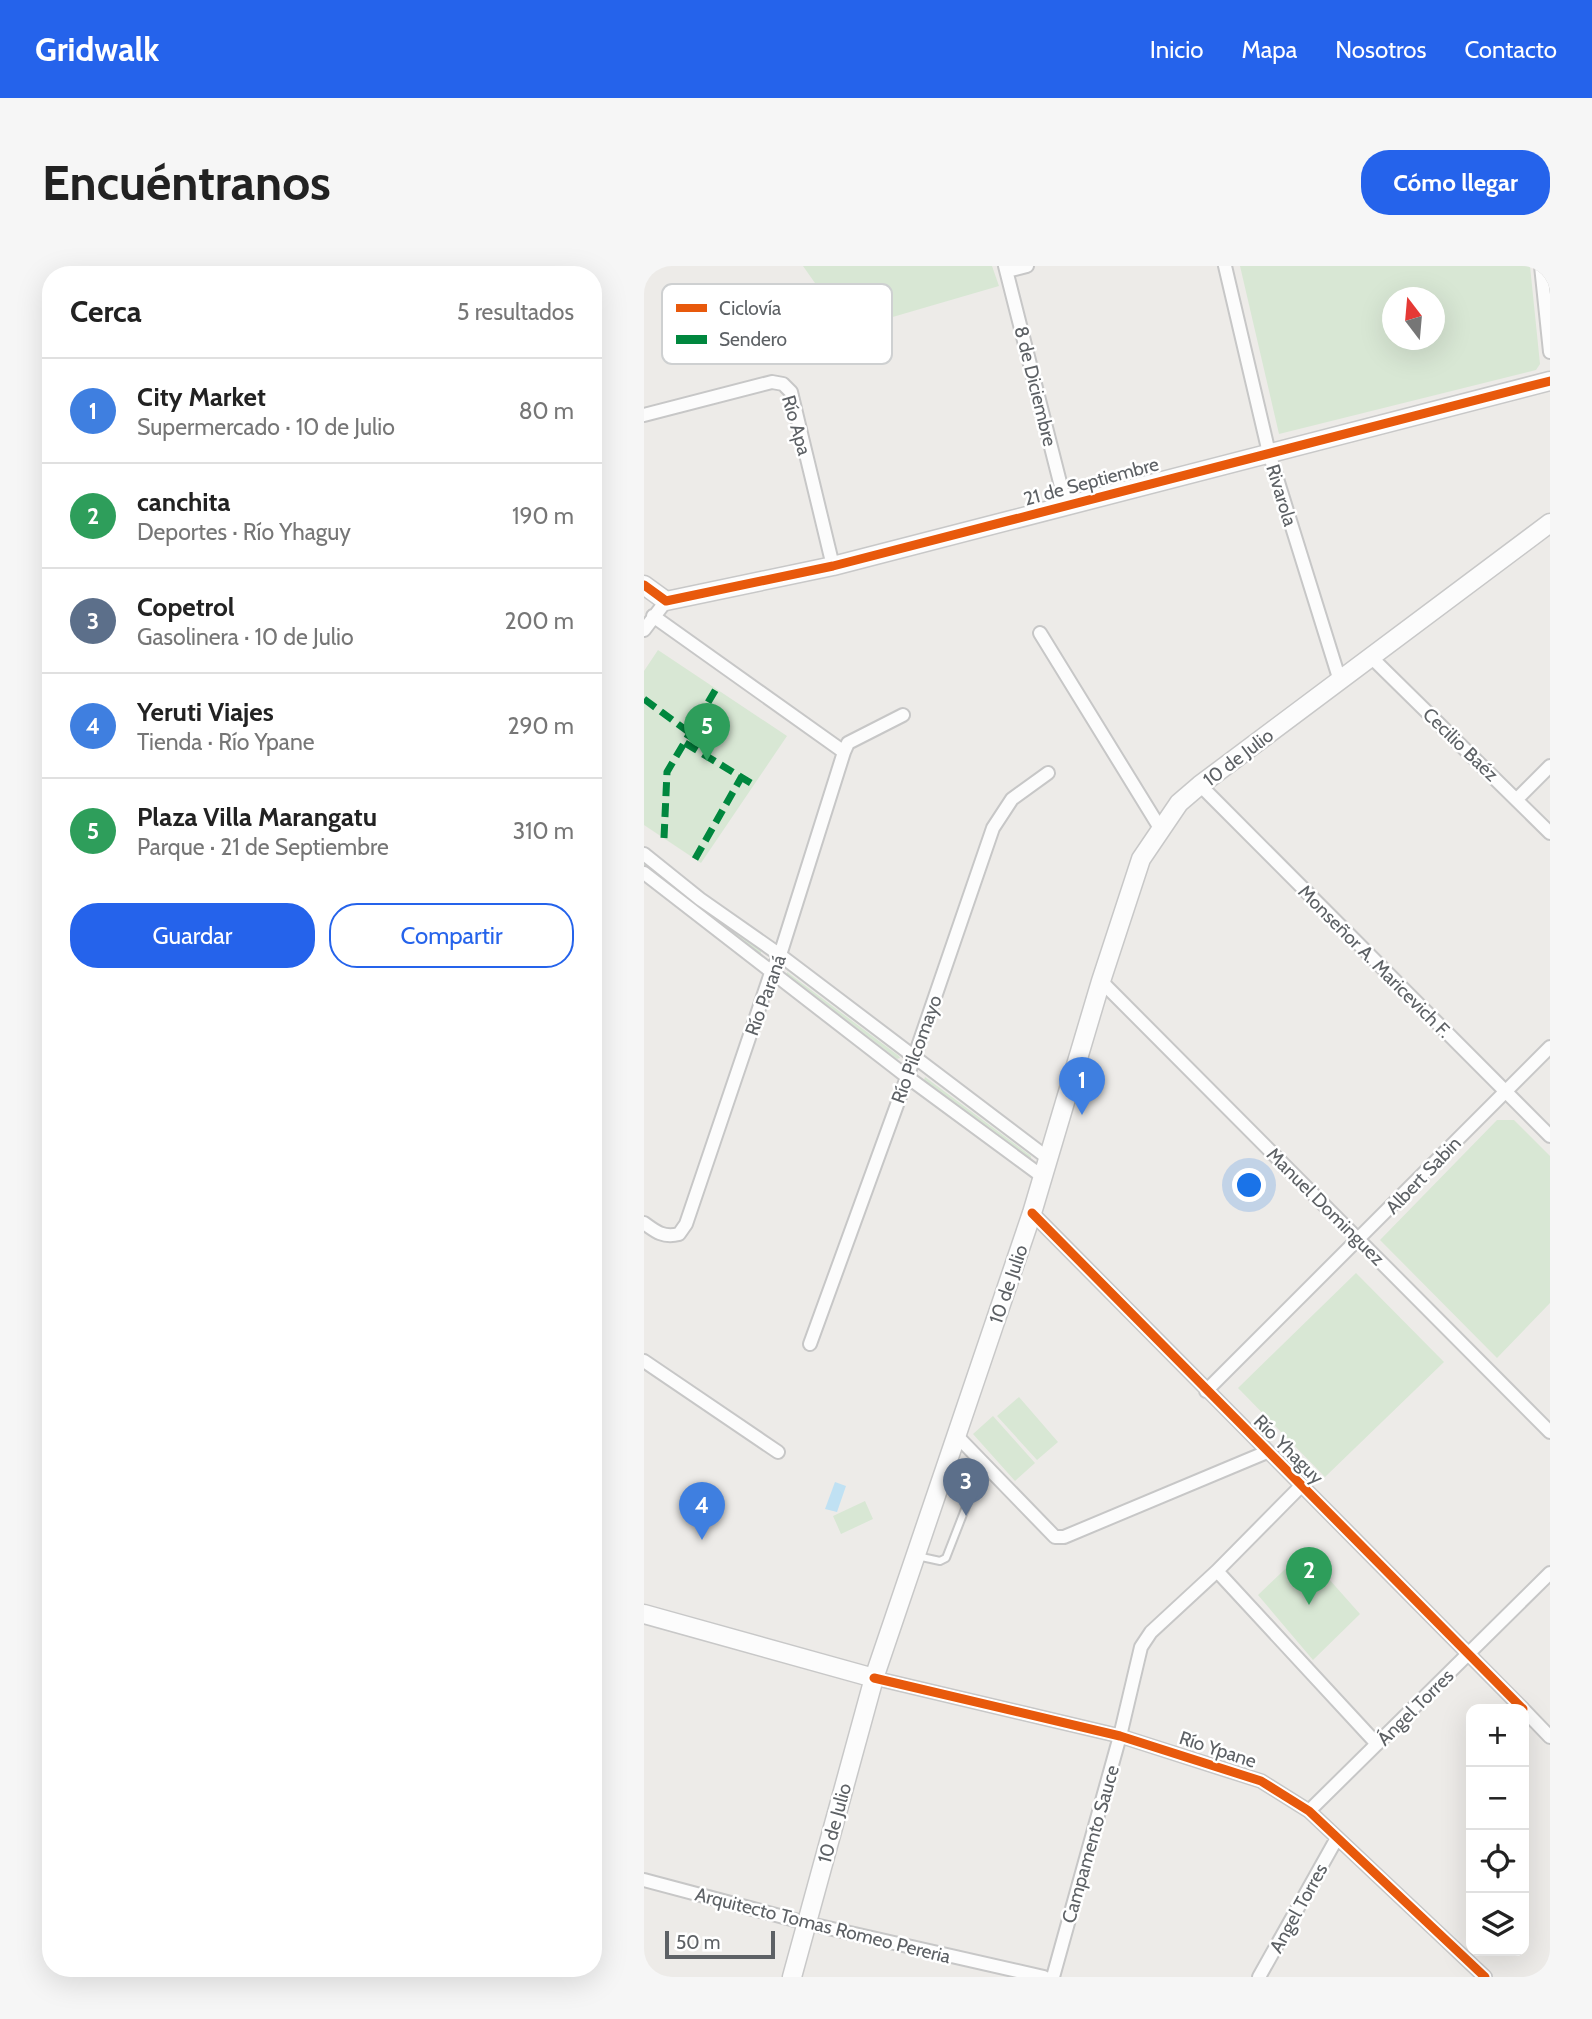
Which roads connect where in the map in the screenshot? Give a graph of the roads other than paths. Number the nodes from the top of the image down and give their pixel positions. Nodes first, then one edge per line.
1 (1027, 266) edge
2 (1225, 266) edge
3 (1541, 266) edge
4 (1006, 269) edge
5 (1550, 352) edge
6 (1550, 382) edge
7 (644, 415) edge
8 (1269, 453) junction
9 (1066, 506) junction
10 (1550, 523) edge
11 (833, 566) junction
12 (644, 585) edge
13 (666, 601) junction
14 (653, 616) junction
15 (644, 629) edge
16 (1040, 633) dead end
17 (1371, 657) junction
18 (1340, 681) junction
19 (903, 715) dead end
20 (844, 752) junction
21 (1550, 765) edge
22 (1048, 773) dead end
23 (1200, 785) junction
24 (1517, 799) junction
25 (1160, 828) junction
26 (1550, 833) edge
27 (644, 854) edge
28 (644, 873) edge
29 (780, 955) junction
30 (772, 970) junction
31 (1101, 981) junction
32 (1550, 1047) edge
33 (914, 1058) junction
34 (906, 1076) junction
35 (1505, 1091) junction
36 (1550, 1136) edge
37 (1049, 1159) junction
38 (1043, 1177) junction
39 (1032, 1213) junction
40 (644, 1223) edge
41 (1359, 1240) junction
42 (810, 1344) dead end
43 (644, 1361) edge
44 (1206, 1391) junction
45 (1550, 1432) edge
46 (956, 1436) junction
47 (778, 1452) dead end
48 (1267, 1452) junction
49 (983, 1463) junction
50 (946, 1469) junction
51 (976, 1482) junction
52 (1302, 1485) junction
53 (915, 1556) junction
54 (1217, 1571) junction
55 (1550, 1573) edge
56 (644, 1614) edge
57 (1468, 1654) junction
58 (874, 1678) junction
59 (1517, 1704) edge
60 (1529, 1716) edge
61 (1120, 1736) junction
62 (1550, 1737) edge
63 (1377, 1744) junction
64 (1309, 1811) junction
65 (1337, 1838) junction
66 (644, 1880) edge
67 (806, 1923) junction
68 (792, 1977) edge
69 (1044, 1977) edge
70 (1053, 1977) edge
71 (1259, 1977) edge
72 (1485, 1977) edge

1 - 4 street
2 - 8 street, Rivarola
3 - 5 street
4 - 9 street, 8 de Diciembre
6 - 8 main road, 21 de Septiembre
7 - 11 street, Río Apa
8 - 9 main road, 21 de Septiembre
8 - 18 street, Rivarola
9 - 11 main road, 21 de Septiembre
10 - 17 main road, 10 de Julio
11 - 13 main road, 21 de Septiembre
12 - 13 main road
13 - 14 street
14 - 15 street
14 - 20 street
16 - 25 street
17 - 18 main road, 10 de Julio
17 - 24 street, Cecilio Baéz
18 - 23 main road, 10 de Julio
19 - 20 street
20 - 29 street, Río Paraná
21 - 24 street
22 - 33 street, Río Pilcomayo
23 - 25 main road, 10 de Julio
23 - 35 street, Monseñor A. Maricevich F.
24 - 26 street, Cecilio Baéz
25 - 31 main road, 10 de Julio
27 - 29 street
28 - 30 street
29 - 30 street, Río Paraná
29 - 33 street
30 - 34 street
30 - 40 street, Río Paraná
31 - 37 main road, 10 de Julio
31 - 41 street, Manuel Dominguez
32 - 35 street, Albert Sabin
33 - 34 street, Río Pilcomayo
33 - 37 street
34 - 38 street
34 - 42 street, Río Pilcomayo
35 - 36 street, Monseñor A. Maricevich F.
35 - 41 street, Albert Sabin
37 - 38 main road, 10 de Julio
38 - 39 main road, 10 de Julio
39 - 44 street, Río Yhaguy
39 - 46 main road, 10 de Julio
41 - 44 street, Albert Sabin
41 - 45 street, Manuel Dominguez
43 - 47 street
44 - 48 street, Río Yhaguy
46 - 49 street
46 - 50 main road, 10 de Julio
48 - 49 street
48 - 52 street, Río Yhaguy
49 - 51 lane
50 - 51 lane
50 - 53 main road, 10 de Julio
51 - 53 lane
52 - 54 street, Campamento Sauce
52 - 57 street, Río Yhaguy
53 - 58 main road, 10 de Julio
54 - 61 street, Campamento Sauce
54 - 63 street
55 - 57 street, Ángel Torres
56 - 58 main road, Río Ypane
57 - 59 street, Río Yhaguy
57 - 63 street, Ángel Torres
58 - 61 street, Río Ypane
58 - 67 main road, 10 de Julio
60 - 62 street, Río Yhaguy
61 - 64 street, Río Ypane
61 - 70 street, Campamento Sauce
63 - 64 street, Ángel Torres
64 - 65 street, Río Ypane
65 - 71 street, Angel Torres
65 - 72 street, Río Ypane
66 - 67 street, Arquitecto Tomas Romeo Pereria
67 - 68 main road, 10 de Julio
67 - 69 street, Arquitecto Tomas Romeo Pereria

